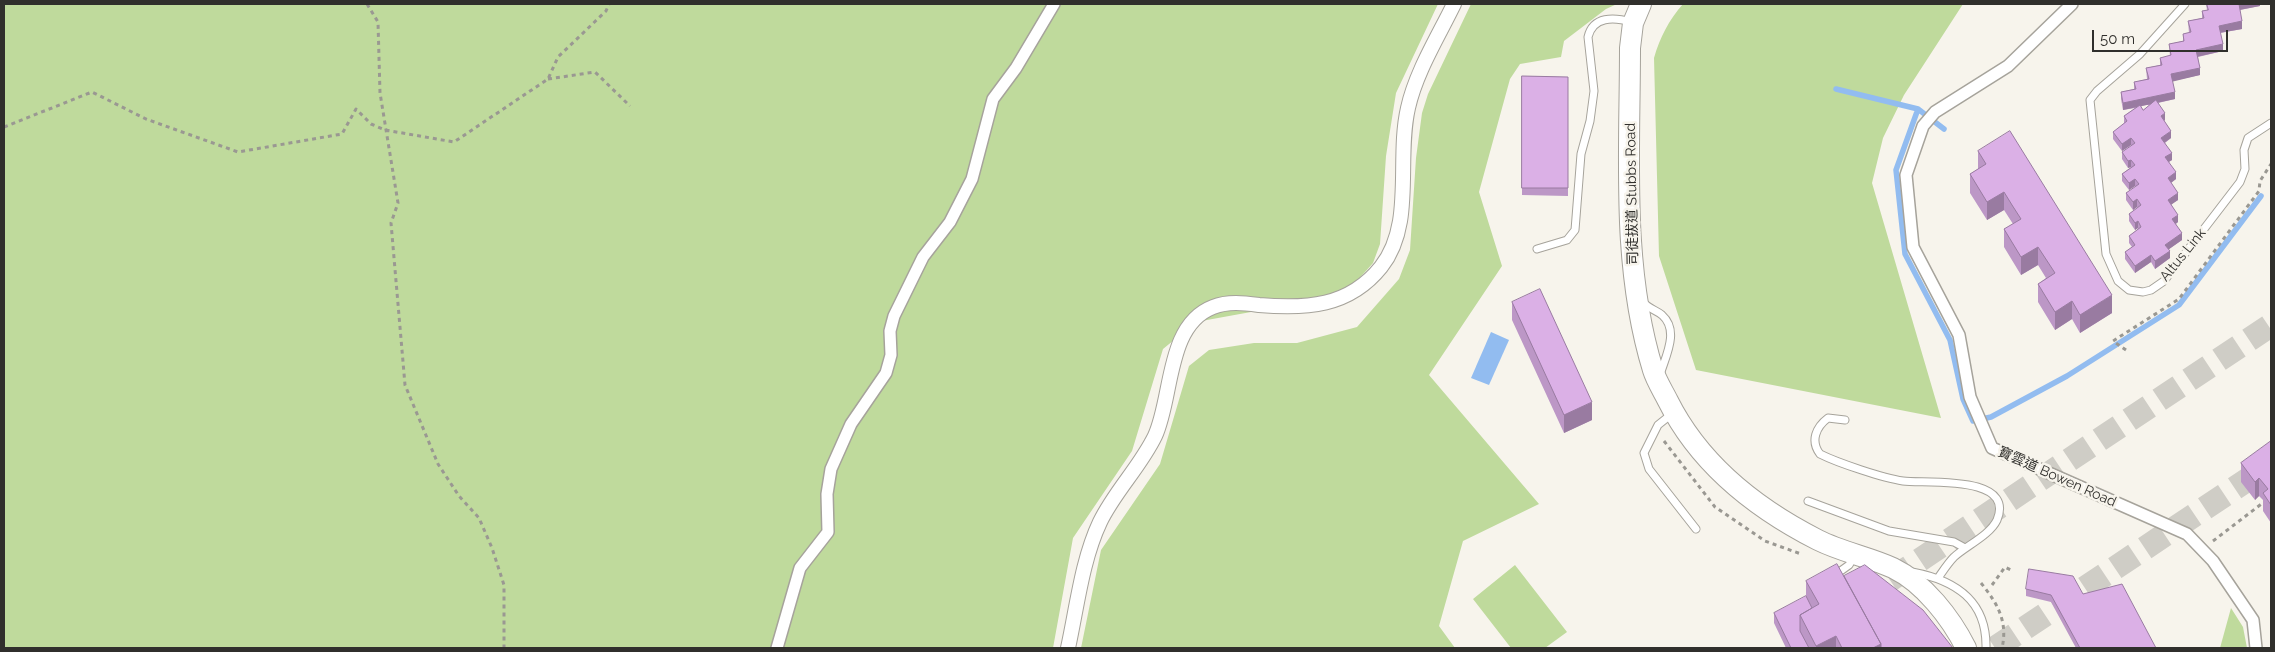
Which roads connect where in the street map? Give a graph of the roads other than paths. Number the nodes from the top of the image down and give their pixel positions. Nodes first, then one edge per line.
1 (1054, 4) edge
2 (1454, 4) edge
3 (1641, 4) edge
4 (2072, 4) edge
5 (2185, 4) edge
6 (1633, 23) junction
7 (2271, 123) edge
8 (1537, 248) dead end
9 (1674, 413) junction
10 (1846, 420) dead end
11 (1808, 501) dead end
12 (1696, 529) dead end
13 (1965, 548) junction
14 (1855, 555) junction
15 (1894, 568) junction
16 (1938, 578) junction
17 (1828, 579) edge
18 (777, 648) edge
19 (1068, 648) edge
20 (1966, 648) edge
21 (1986, 648) edge
22 (2256, 648) edge

1 - 18 street
2 - 19 street
3 - 6 main road, 司徒拔道 Stubbs Road
4 - 22 street, 寶雲道 Bowen Road
5 - 7 lane, Altus Link
6 - 8 lane
6 - 9 main road, 司徒拔道 Stubbs Road
9 - 12 lane
9 - 14 main road, 司徒拔道 Stubbs Road
10 - 13 lane
11 - 13 lane
13 - 16 lane
14 - 15 main road, 司徒拔道 Stubbs Road
14 - 17 lane
15 - 16 lane
15 - 20 main road, 司徒拔道 Stubbs Road
16 - 21 lane

